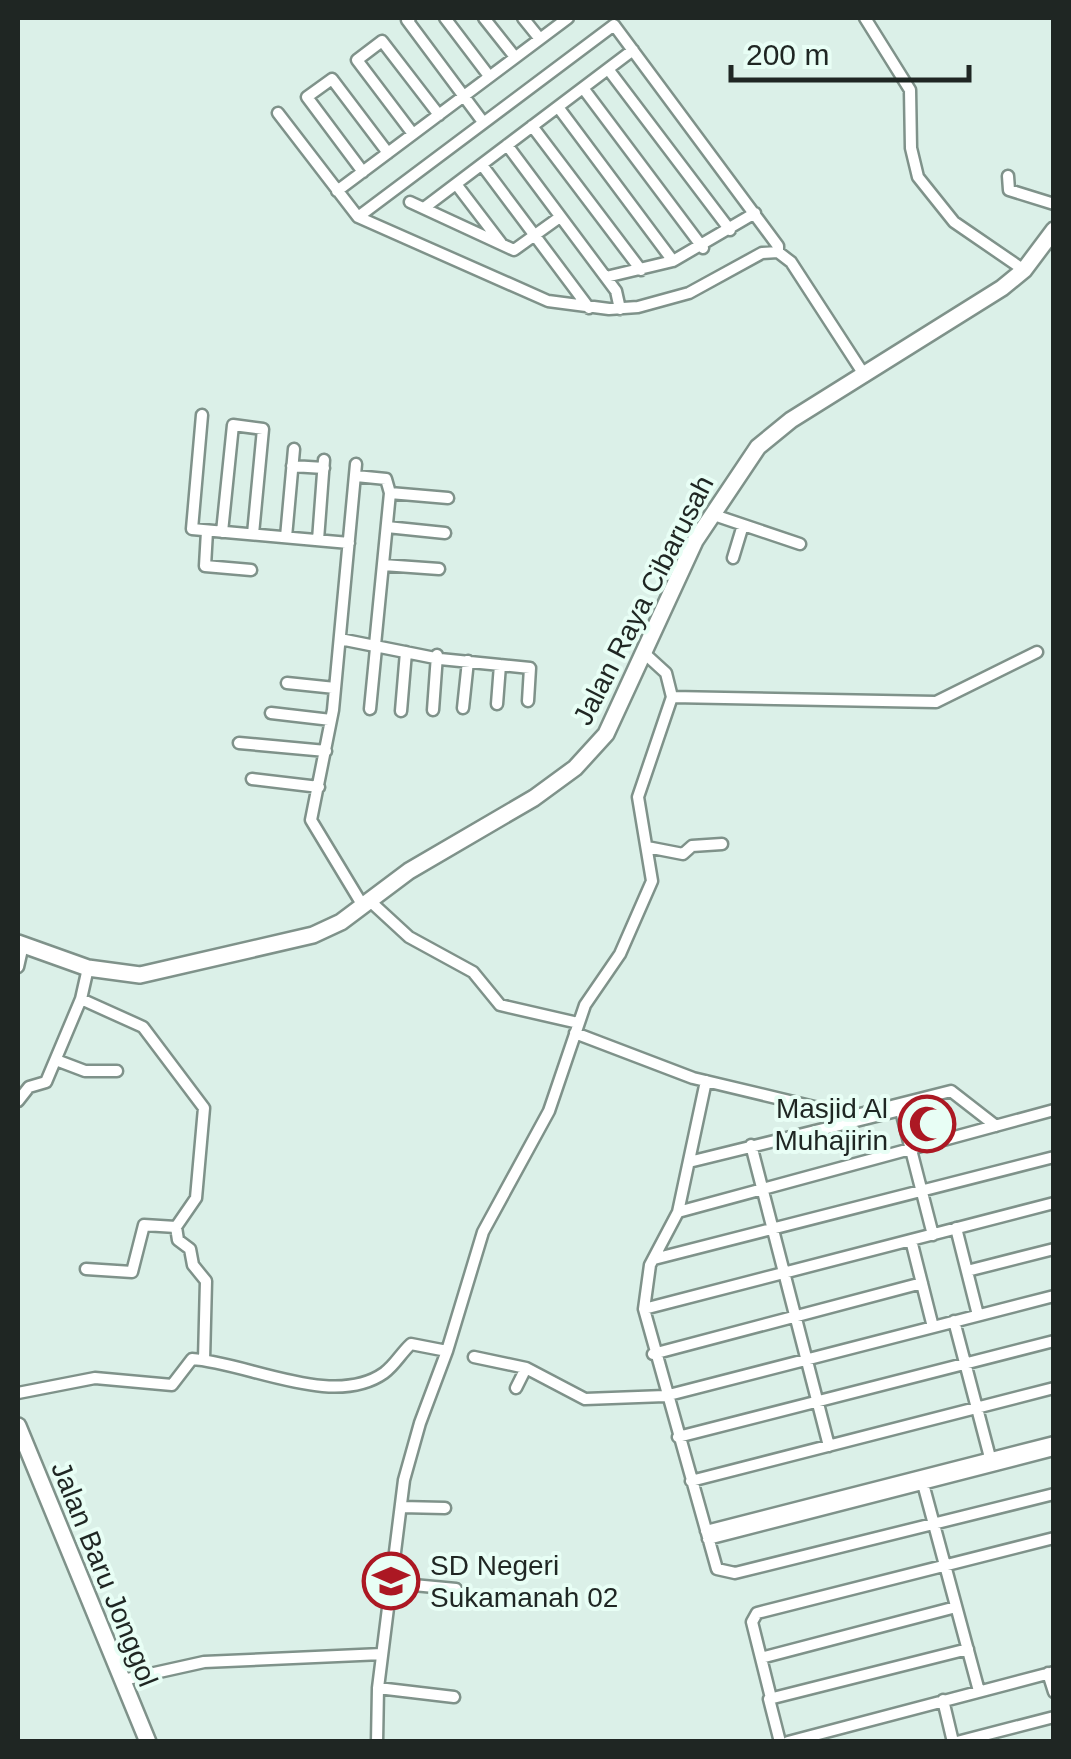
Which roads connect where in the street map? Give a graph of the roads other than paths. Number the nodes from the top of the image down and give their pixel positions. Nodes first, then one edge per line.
1 (410, 18) edge
2 (445, 18) edge
3 (484, 18) edge
4 (524, 18) edge
5 (566, 18) edge
6 (865, 18) edge
7 (540, 39) junction
8 (633, 50) junction
9 (515, 57) junction
10 (608, 69) junction
11 (489, 76) junction
12 (582, 88) junction
13 (464, 96) junction
14 (558, 107) junction
15 (278, 113) dead end
16 (438, 114) junction
17 (483, 122) junction
18 (532, 126) junction
19 (413, 134) junction
20 (508, 145) junction
21 (388, 152) junction
22 (482, 164) junction
23 (363, 172) junction
24 (1008, 176) dead end
25 (456, 184) junction
26 (338, 190) junction
27 (410, 202) dead end
28 (1054, 204) edge
29 (424, 208) junction
30 (755, 214) junction
31 (358, 217) junction
32 (560, 217) junction
33 (730, 230) junction
34 (1054, 230) edge
35 (535, 235) junction
36 (502, 245) junction
37 (702, 248) junction
38 (778, 252) junction
39 (1046, 255) edge
40 (673, 261) junction
41 (640, 270) junction
42 (1024, 270) junction
43 (606, 277) junction
44 (589, 308) junction
45 (620, 309) junction
46 (865, 376) junction
47 (202, 415) dead end
48 (294, 449) dead end
49 (292, 466) junction
50 (390, 493) junction
51 (448, 498) dead end
52 (711, 514) junction
53 (743, 525) junction
54 (387, 527) junction
55 (207, 531) junction
56 (222, 532) junction
57 (444, 533) dead end
58 (253, 534) junction
59 (286, 537) junction
60 (318, 540) junction
61 (348, 543) junction
62 (800, 544) dead end
63 (733, 558) dead end
64 (383, 564) junction
65 (438, 569) dead end
66 (251, 570) dead end
67 (340, 639) junction
68 (375, 646) junction
69 (406, 652) junction
70 (644, 652) junction
71 (1036, 652) dead end
72 (437, 655) junction
73 (468, 662) junction
74 (500, 665) junction
75 (287, 683) dead end
76 (335, 688) junction
77 (672, 697) junction
78 (528, 701) dead end
79 (497, 704) dead end
80 (464, 708) dead end
81 (370, 709) dead end
82 (433, 710) dead end
83 (401, 711) dead end
84 (271, 713) dead end
85 (331, 720) junction
86 (239, 743) dead end
87 (326, 751) junction
88 (252, 779) dead end
89 (319, 787) junction
90 (722, 844) dead end
91 (647, 847) junction
92 (367, 904) junction
93 (20, 944) edge
94 (18, 966) edge
95 (88, 968) junction
96 (81, 999) junction
97 (577, 1028) junction
98 (56, 1060) junction
99 (117, 1071) dead end
100 (706, 1082) junction
101 (18, 1102) edge
102 (900, 1110) junction
103 (1054, 1110) edge
104 (838, 1126) junction
105 (991, 1127) junction
106 (752, 1145) junction
107 (910, 1148) junction
108 (1054, 1157) edge
109 (689, 1162) junction
110 (762, 1187) junction
111 (921, 1191) junction
112 (1054, 1203) edge
113 (678, 1212) junction
114 (176, 1227) junction
115 (956, 1228) junction
116 (773, 1229) junction
117 (933, 1234) junction
118 (911, 1240) junction
119 (1054, 1249) edge
120 (653, 1260) junction
121 (86, 1269) dead end
122 (966, 1272) junction
123 (784, 1273) junction
124 (922, 1283) junction
125 (1054, 1296) edge
126 (644, 1309) junction
127 (978, 1315) junction
128 (795, 1316) junction
129 (954, 1321) junction
130 (934, 1326) junction
131 (1054, 1340) edge
132 (447, 1352) junction
133 (653, 1354) junction
134 (474, 1357) dead end
135 (204, 1360) junction
136 (806, 1360) junction
137 (965, 1363) junction
138 (526, 1368) junction
139 (516, 1388) dead end
140 (1054, 1388) edge
141 (18, 1393) edge
142 (665, 1396) junction
143 (817, 1401) junction
144 (977, 1408) junction
145 (18, 1426) edge
146 (678, 1437) junction
147 (1054, 1442) edge
148 (829, 1446) junction
149 (1054, 1450) edge
150 (991, 1462) junction
151 (922, 1480) junction
152 (691, 1482) junction
153 (1054, 1494) edge
154 (401, 1507) junction
155 (445, 1508) dead end
156 (934, 1525) junction
157 (707, 1535) junction
158 (1054, 1538) edge
159 (945, 1566) junction
160 (392, 1583) junction
161 (456, 1589) dead end
162 (956, 1606) junction
163 (968, 1649) junction
164 (382, 1654) junction
165 (760, 1658) junction
166 (1051, 1672) edge
167 (123, 1680) junction
168 (378, 1688) junction
169 (980, 1691) junction
170 (1054, 1692) edge
171 (454, 1697) dead end
172 (772, 1698) junction
173 (942, 1700) junction
174 (1054, 1716) edge
175 (148, 1742) edge
176 (376, 1742) edge
177 (780, 1742) edge
178 (788, 1742) edge
179 (955, 1742) edge

1 - 13 street
2 - 11 street
3 - 9 street
4 - 7 street
5 - 7 street
6 - 42 street
7 - 9 street
8 - 10 street
8 - 17 street
8 - 30 street
9 - 11 street
10 - 12 street
10 - 33 street
11 - 13 street
12 - 14 street
12 - 37 street
13 - 16 street
13 - 17 street
14 - 18 street
14 - 40 street
15 - 26 street
16 - 19 street
16 - 19 street
17 - 31 street
18 - 20 street
18 - 41 street
19 - 21 street
20 - 22 street
20 - 32 street
21 - 23 street
21 - 23 street
22 - 25 street
22 - 35 street
23 - 26 street
24 - 28 street
25 - 29 street
25 - 36 street
26 - 31 street
27 - 29 street
29 - 36 street
30 - 33 street
30 - 38 street
31 - 44 street
32 - 35 street
32 - 43 street
33 - 37 street
34 - 39 main road, Jalan Raya Cibarusah
35 - 36 street
35 - 44 street
37 - 40 street
38 - 45 street
38 - 46 street
39 - 42 main road, Jalan Raya Cibarusah
40 - 41 street
41 - 43 street
42 - 46 main road, Jalan Raya Cibarusah
43 - 45 street
44 - 45 street
46 - 52 main road, Jalan Raya Cibarusah
47 - 55 street
48 - 49 street
49 - 59 street
49 - 60 street
50 - 51 street
50 - 54 street
50 - 61 street
52 - 53 street
52 - 70 main road, Jalan Raya Cibarusah
53 - 62 street
53 - 63 street
54 - 57 street
54 - 64 street
55 - 56 street
55 - 66 street
56 - 58 street
56 - 58 street
58 - 59 street
59 - 60 street
60 - 61 street
61 - 67 street
64 - 65 street
64 - 68 street
67 - 68 street
67 - 76 street
68 - 69 street
68 - 81 street
69 - 72 street
69 - 83 street
70 - 77 street
70 - 92 main road, Jalan Raya Cibarusah
71 - 77 street
72 - 73 street
72 - 82 street
73 - 74 street
73 - 80 street
74 - 78 street
74 - 79 street
75 - 76 street
76 - 85 street
77 - 91 street
84 - 85 street
85 - 87 street
86 - 87 street
87 - 89 street
88 - 89 street
89 - 92 street
90 - 91 street
91 - 97 street
92 - 95 main road, Jalan Raya Cibarusah
92 - 97 street
93 - 94 street
93 - 95 main road, Jalan Raya Cibarusah
95 - 96 street
96 - 98 street
96 - 114 street
97 - 100 street
97 - 132 street
98 - 99 street
98 - 101 street
100 - 104 street
100 - 105 street
100 - 109 street
102 - 104 street
102 - 105 street
102 - 107 street
103 - 105 street
104 - 106 street
105 - 107 street
106 - 109 street
106 - 110 street
107 - 110 street
107 - 111 street
108 - 111 street
109 - 113 street
110 - 113 street
110 - 116 street
111 - 116 street
111 - 117 street
112 - 115 street
113 - 120 street
114 - 121 street
114 - 135 street
115 - 117 street
115 - 122 street
116 - 120 street
116 - 123 street
117 - 118 street
118 - 123 street
118 - 124 street
119 - 122 street
120 - 126 street
122 - 127 street
123 - 126 street
123 - 128 street
124 - 128 street
124 - 130 street
125 - 127 street
126 - 133 street
127 - 129 street
128 - 133 street
128 - 136 street
129 - 130 street
129 - 137 street
130 - 136 street
131 - 137 street
132 - 135 street
132 - 154 street
133 - 142 street
134 - 138 street
135 - 141 street
136 - 142 street
136 - 143 street
137 - 143 street
137 - 144 street
138 - 139 street
138 - 142 street
140 - 144 street
142 - 146 street
143 - 146 street
143 - 148 street
144 - 148 street
144 - 150 street
145 - 167 main road, Jalan Baru Jonggol
146 - 152 street
147 - 150 street
148 - 152 street
149 - 150 street
150 - 151 street
151 - 156 street
151 - 157 street
152 - 157 street
153 - 156 street
154 - 155 street
154 - 160 street
156 - 157 street
156 - 159 street
158 - 159 street
159 - 162 street
159 - 165 street
160 - 161 street
160 - 164 street
162 - 163 street
162 - 165 street
163 - 169 street
163 - 172 street
164 - 167 street
164 - 168 street
165 - 172 street
166 - 169 street
166 - 170 street
167 - 175 main road, Jalan Baru Jonggol
168 - 171 street
168 - 176 street
169 - 173 street
172 - 177 street
173 - 178 street
173 - 179 street
174 - 179 street

